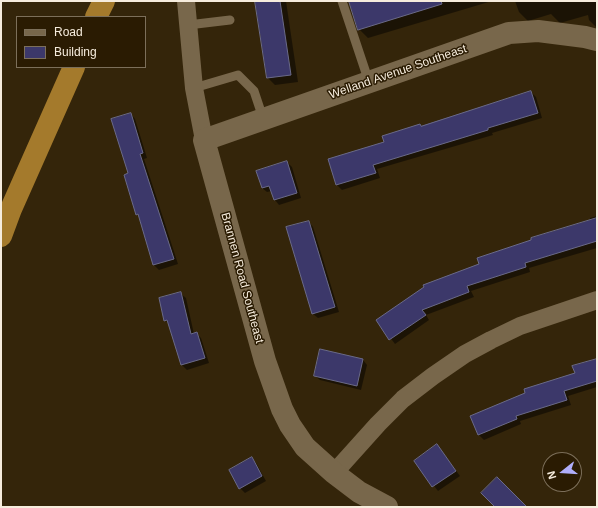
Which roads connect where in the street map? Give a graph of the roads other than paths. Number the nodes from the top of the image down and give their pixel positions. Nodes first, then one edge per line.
1 (104, 1) edge
2 (186, 1) edge
3 (342, 1) edge
4 (96, 16) edge
5 (230, 20) dead end
6 (188, 25) junction
7 (597, 40) edge
8 (74, 68) edge
9 (369, 82) junction
10 (194, 88) junction
11 (263, 118) junction
12 (204, 140) junction
13 (1, 236) edge
14 (597, 300) edge
15 (334, 473) junction
16 (387, 507) edge

1 - 4 highway
2 - 6 street, Brannen Road Southeast
3 - 9 lane
5 - 6 lane
6 - 10 street, Brannen Road Southeast
7 - 9 street, Welland Avenue Southeast
8 - 13 highway
9 - 11 street, Welland Avenue Southeast
10 - 11 lane
10 - 12 street, Brannen Road Southeast
11 - 12 street, Welland Avenue Southeast
12 - 15 street, Brannen Road Southeast
14 - 15 street
15 - 16 street, Brannen Road Southeast

